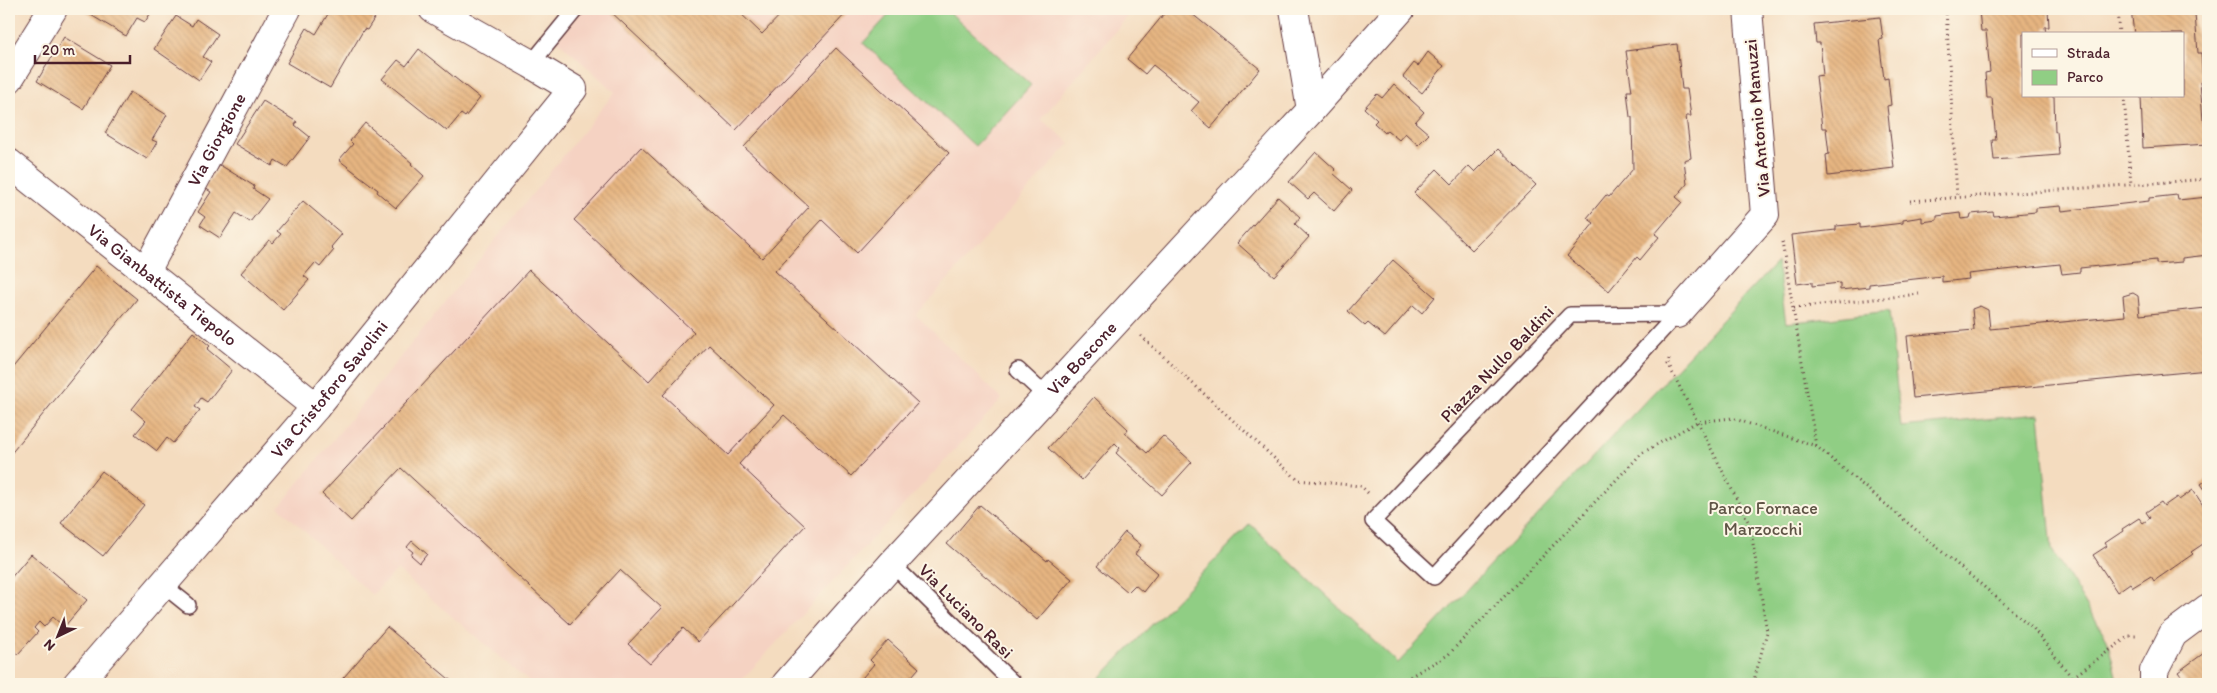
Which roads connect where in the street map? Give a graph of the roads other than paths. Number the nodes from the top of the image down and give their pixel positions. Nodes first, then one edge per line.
1 (53, 9) edge
2 (287, 9) edge
3 (433, 9) edge
4 (576, 9) edge
5 (1294, 9) edge
6 (1401, 9) edge
7 (1748, 9) edge
8 (531, 64) junction
9 (9, 79) edge
10 (1312, 110) junction
11 (9, 163) edge
12 (146, 271) junction
13 (1677, 314) junction
14 (1018, 370) dead end
15 (1047, 397) junction
16 (316, 407) junction
17 (892, 564) junction
18 (163, 585) junction
19 (188, 605) dead end
20 (2208, 608) edge
21 (77, 684) edge
22 (786, 684) edge
23 (1014, 684) edge
24 (2154, 684) edge

1 - 9 street
2 - 12 street, Via Giorgione
3 - 8 street
4 - 8 lane
5 - 10 street
6 - 10 street, Via Boscone
7 - 13 street, Via Antonio Manuzzi
8 - 16 street, Via Cristoforo Savolini
10 - 15 street, Via Boscone
11 - 12 street, Via Gianbattista Tiepolo
12 - 16 street, Via Gianbattista Tiepolo
13 - 13 lane, Piazza Nullo Baldini
14 - 15 lane
15 - 17 street, Via Boscone
16 - 18 street, Via Cristoforo Savolini
17 - 22 street, Via Boscone
17 - 23 lane, Via Luciano Rasi
18 - 19 lane
18 - 21 street, Via Cristoforo Savolini
20 - 24 street

